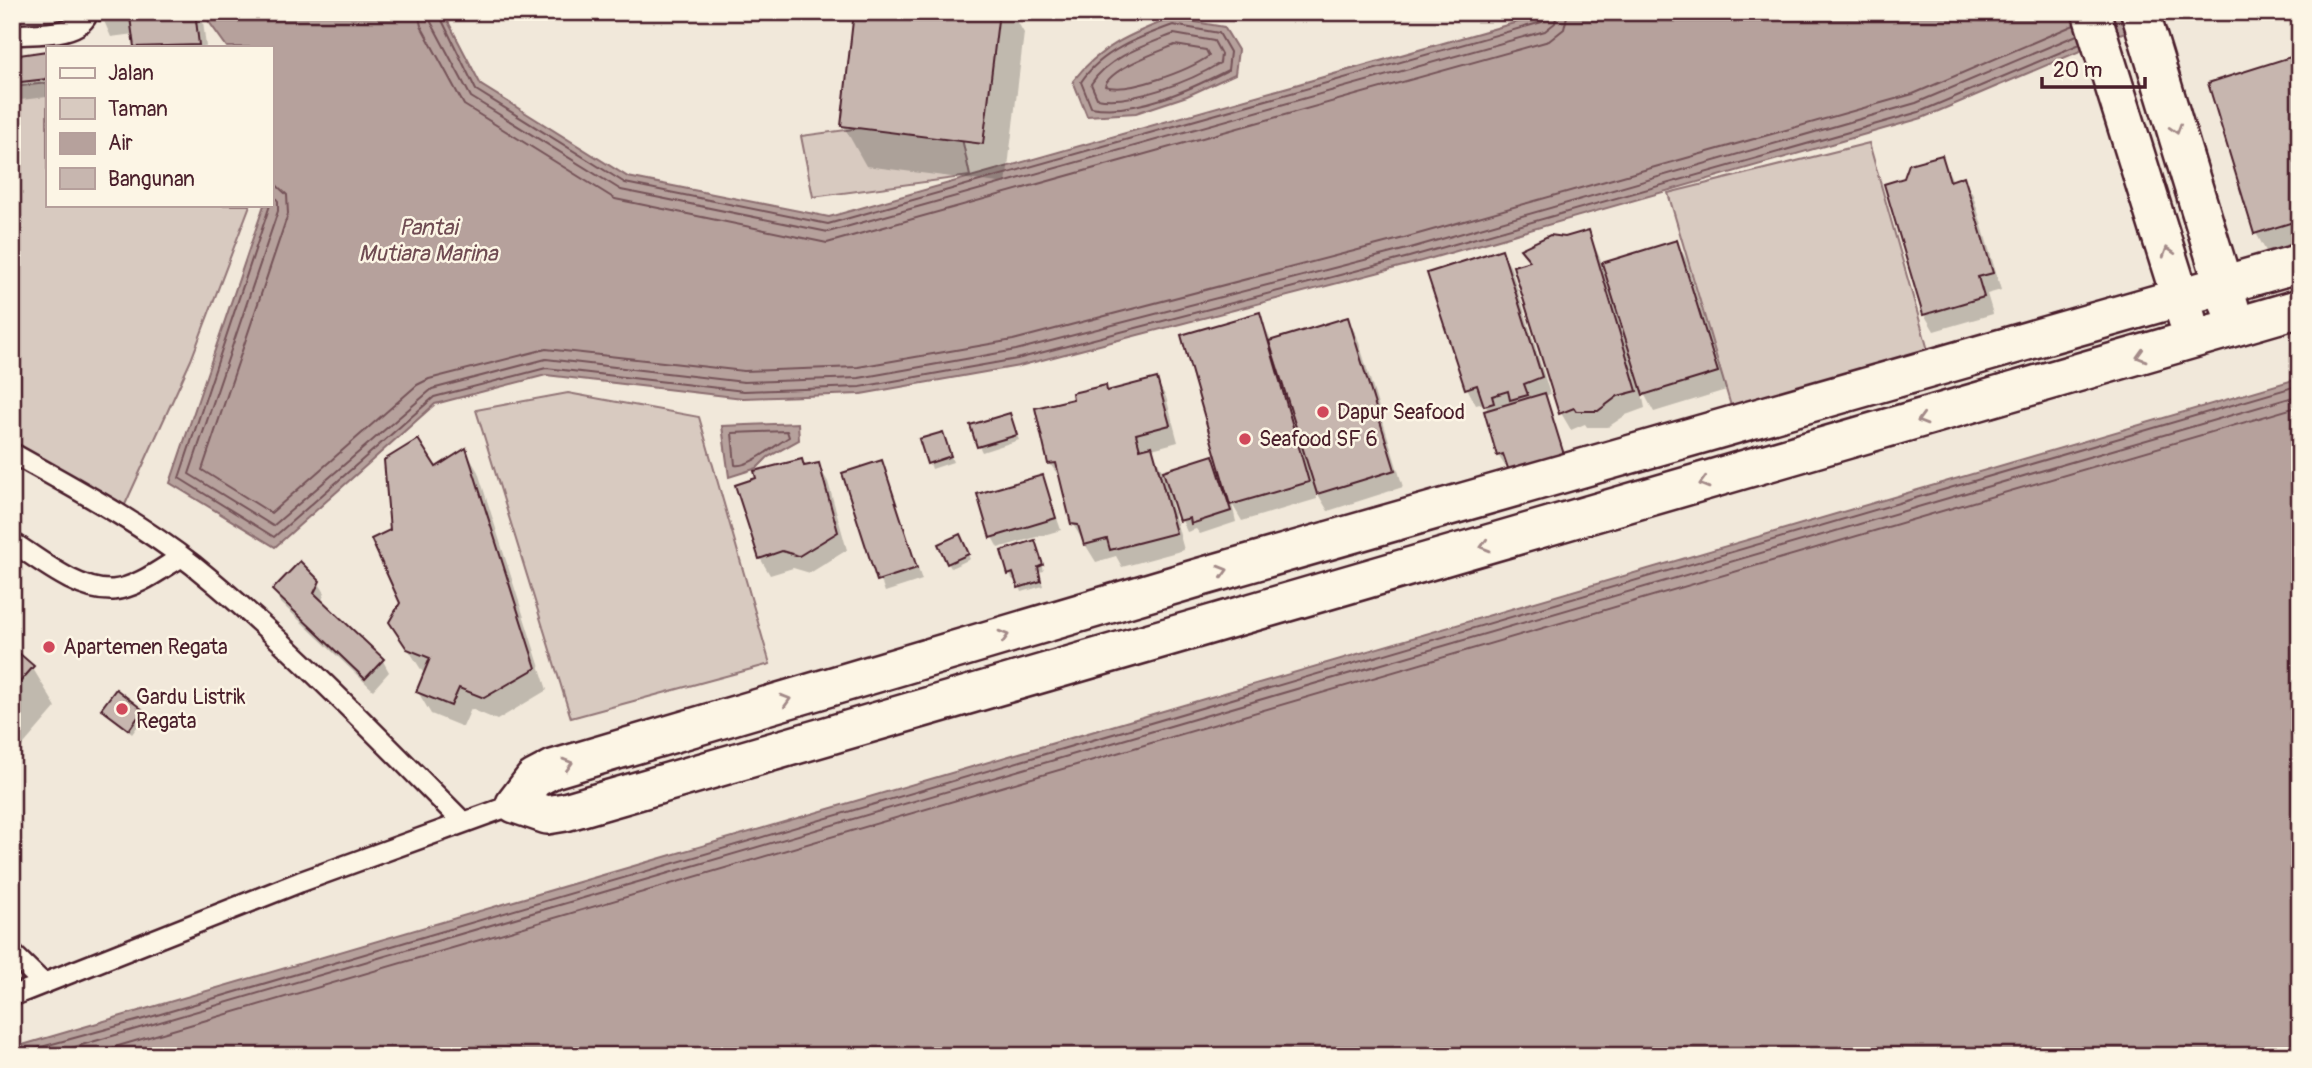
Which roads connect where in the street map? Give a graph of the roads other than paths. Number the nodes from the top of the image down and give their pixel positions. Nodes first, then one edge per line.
1 (88, 12) edge
2 (2091, 12) edge
3 (2140, 12) edge
4 (12, 35) edge
5 (2300, 263) edge
6 (2223, 285) junction
7 (2181, 296) junction
8 (2300, 308) edge
9 (2236, 328) junction
10 (2193, 341) junction
11 (12, 453) edge
12 (12, 542) edge
13 (181, 557) junction
14 (515, 804) junction
15 (463, 821) junction
16 (12, 953) edge
17 (43, 983) junction
18 (12, 996) edge

1 - 4 lane
7 -> 2 street
3 -> 6 street
5 - 6 street
6 - 7 street
6 - 9 street
7 - 10 street
14 -> 7 street
8 - 9 street
9 - 10 street
10 -> 14 street
11 - 13 lane
12 - 13 lane
13 - 15 lane
14 - 15 lane
15 - 17 lane
16 - 17 lane
17 - 18 lane

